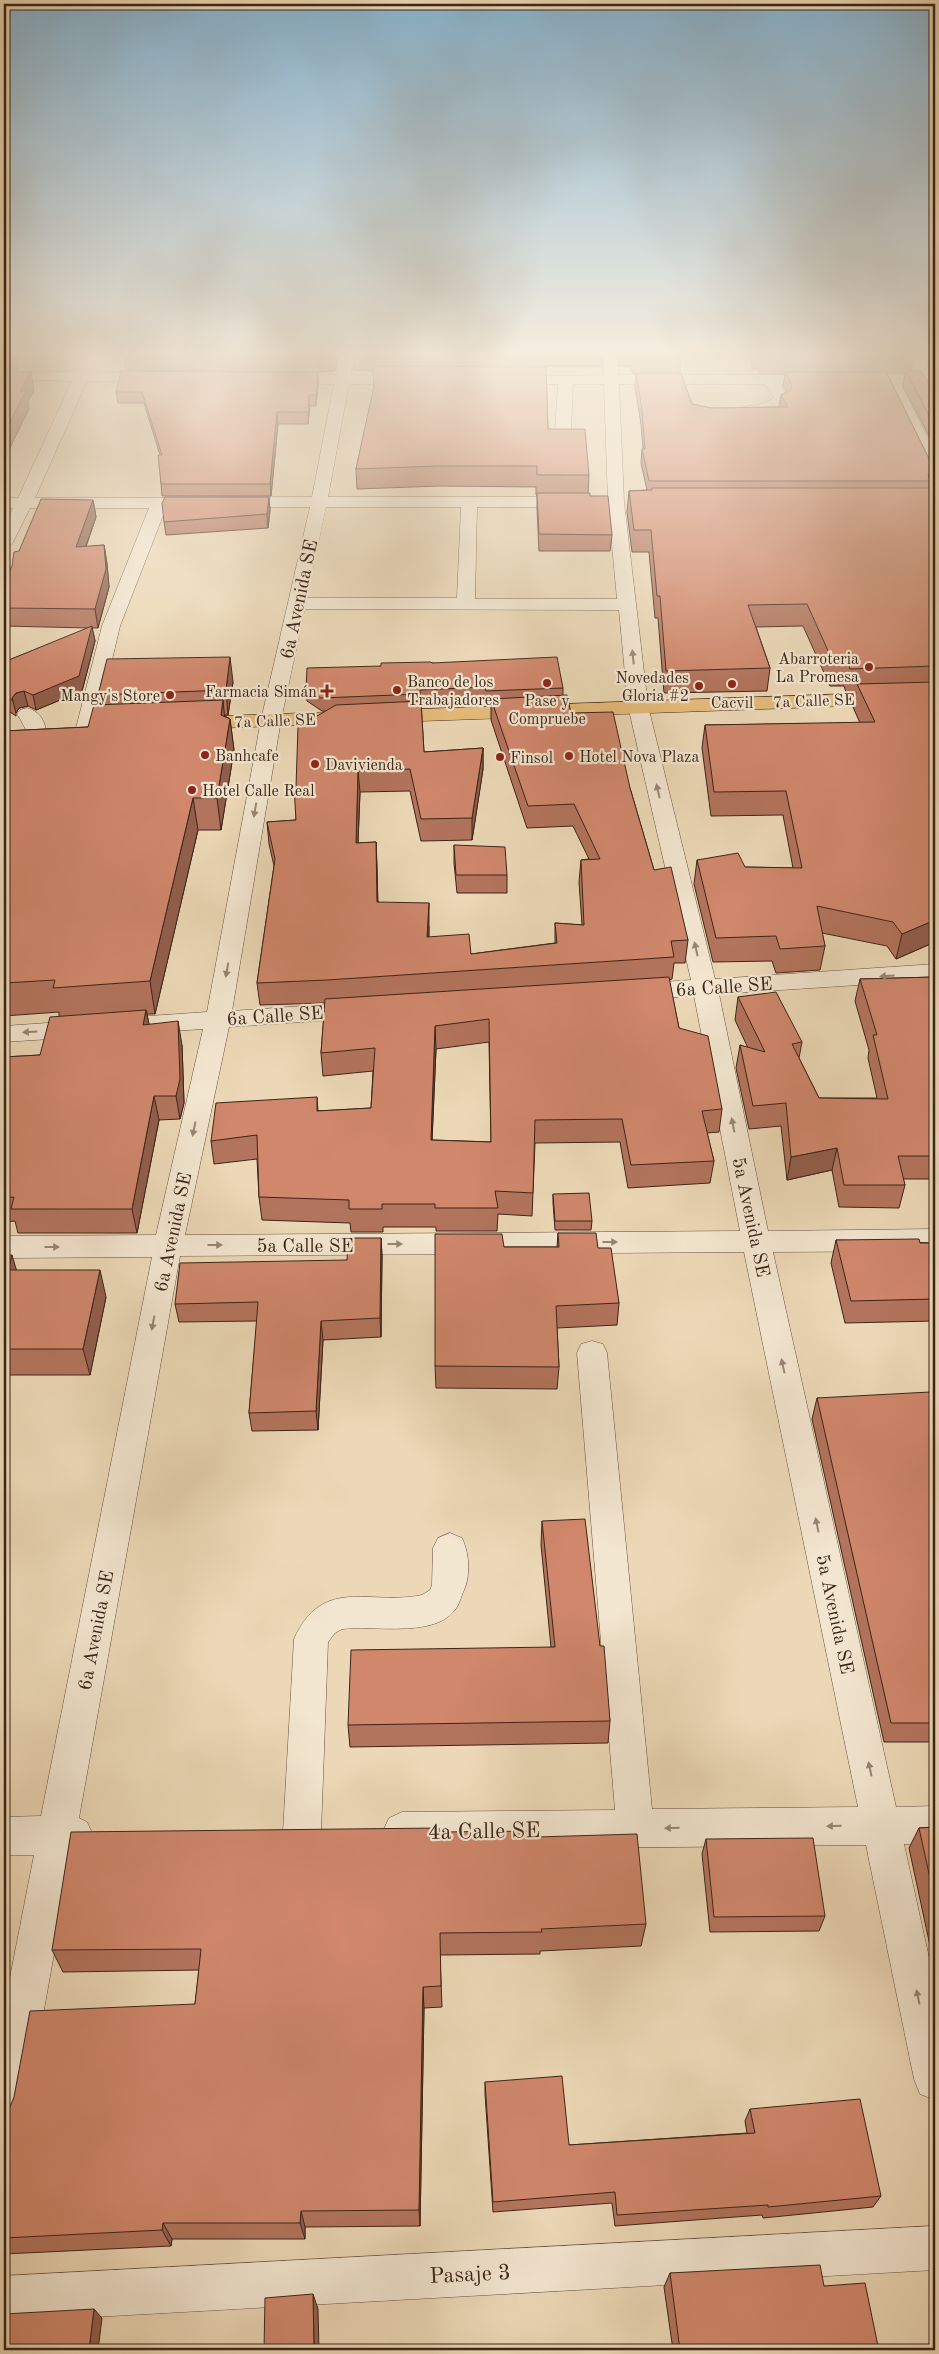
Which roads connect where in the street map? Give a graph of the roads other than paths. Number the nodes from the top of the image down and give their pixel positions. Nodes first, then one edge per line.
1 (43, 461) edge
2 (327, 461) edge
3 (614, 461) edge
4 (469, 502) junction
5 (616, 502) junction
6 (636, 502) edge
7 (4, 503) edge
8 (24, 503) junction
9 (160, 503) junction
10 (319, 503) junction
11 (4, 542) edge
12 (297, 603) junction
13 (466, 604) junction
14 (627, 605) junction
15 (935, 697) edge
16 (638, 706) junction
17 (272, 720) junction
18 (174, 724) edge
19 (56, 727) edge
20 (935, 972) edge
21 (705, 988) junction
22 (616, 993) edge
23 (387, 1008) edge
24 (218, 1019) junction
25 (4, 1034) edge
26 (935, 1240) edge
27 (756, 1241) junction
28 (168, 1246) junction
29 (4, 1247) edge
30 (592, 1354) dead end
31 (450, 1548) dead end
32 (882, 1825) junction
33 (935, 1825) edge
34 (635, 1828) junction
35 (302, 1832) edge
36 (370, 1832) edge
37 (56, 1835) junction
38 (106, 1835) edge
39 (4, 1836) edge
40 (935, 2079) edge
41 (4, 2115) edge
42 (935, 2248) edge
43 (4, 2298) edge

1 - 8 street
2 - 10 street, 6a Avenida SE
3 - 5 street, 5a Avenida SE
4 - 5 street
4 - 10 street
4 - 13 street
5 - 6 street
5 - 14 street, 5a Avenida SE
7 - 8 street
8 - 9 street
8 - 11 street
9 - 10 street
9 - 19 street
10 - 12 street, 6a Avenida SE
12 - 13 street
12 - 17 street, 6a Avenida SE
13 - 14 street
16 -> 14 street, 5a Avenida SE
15 - 16 main road, 7a Calle SE
16 - 17 main road, 7a Calle SE
21 -> 16 street, 5a Avenida SE
17 - 18 main road, 7a Calle SE
17 -> 24 street, 6a Avenida SE
20 -> 21 street, 6a Calle SE
21 - 22 street, 6a Calle SE
27 -> 21 street, 5a Avenida SE
23 - 24 street, 6a Calle SE
24 -> 25 street, 6a Calle SE
24 -> 28 street, 6a Avenida SE
26 - 27 street, 5a Calle SE
28 -> 27 street, 5a Calle SE
32 -> 27 street, 5a Avenida SE
29 -> 28 street, 5a Calle SE
28 -> 37 street, 6a Avenida SE
30 - 34 street
31 - 35 street
32 - 33 street, 4a Calle SE
32 -> 34 street, 4a Calle SE
40 -> 32 street, 5a Avenida SE
34 - 36 street, 4a Calle SE
37 - 38 street
37 - 39 street
37 - 41 street, 6a Avenida SE
42 - 43 street, Pasaje 3

